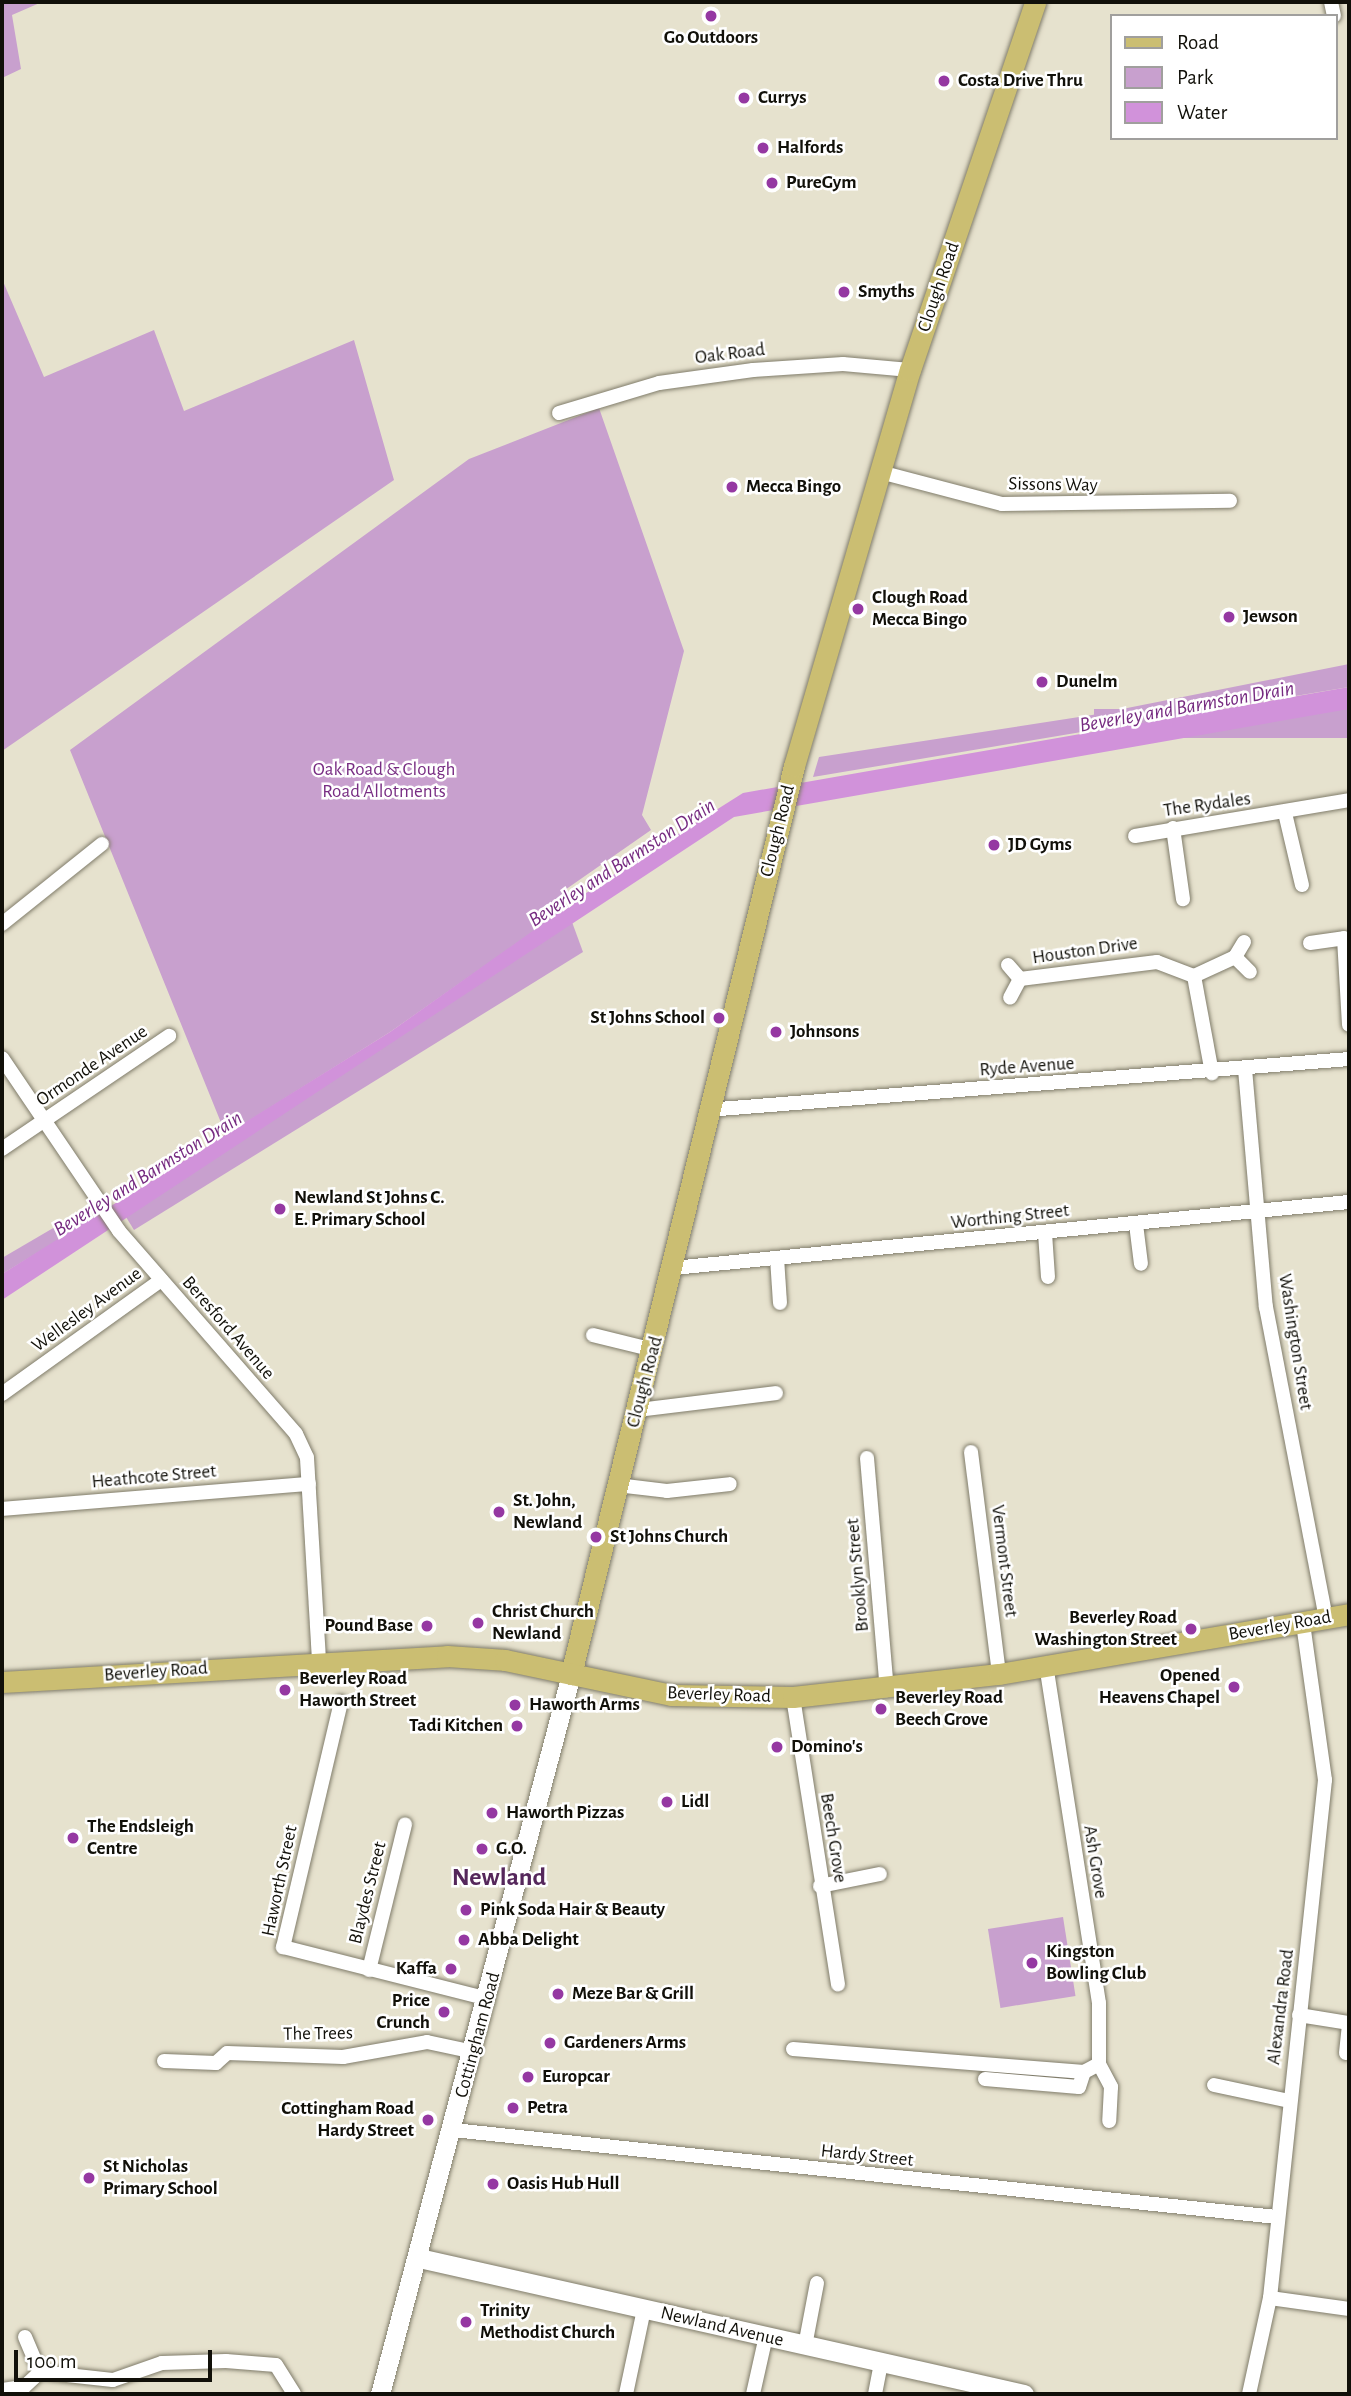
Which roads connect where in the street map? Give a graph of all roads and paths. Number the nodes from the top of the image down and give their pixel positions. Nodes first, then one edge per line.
1 (1035, 2) edge
2 (910, 370) junction
3 (558, 413) dead end
4 (880, 472) junction
5 (1230, 501) dead end
6 (1349, 800) edge
7 (1285, 813) junction
8 (1173, 828) junction
9 (1135, 836) dead end
10 (102, 844) dead end
11 (1301, 885) dead end
12 (1183, 899) dead end
13 (2, 924) edge
14 (1244, 942) dead end
15 (1311, 943) dead end
16 (1235, 957) junction
17 (1007, 965) dead end
18 (1250, 972) dead end
19 (1194, 976) junction
20 (1020, 979) junction
21 (1010, 998) dead end
22 (1349, 1025) edge
23 (169, 1036) dead end
24 (2, 1058) edge
25 (1349, 1059) edge
26 (1245, 1069) junction
27 (1212, 1073) junction
28 (707, 1110) junction
29 (45, 1121) junction
30 (2, 1149) edge
31 (1349, 1202) edge
32 (1259, 1212) junction
33 (1136, 1224) junction
34 (1045, 1233) junction
35 (777, 1258) junction
36 (1141, 1264) dead end
37 (673, 1268) junction
38 (1048, 1277) dead end
39 (161, 1280) junction
40 (780, 1303) dead end
41 (593, 1335) dead end
42 (654, 1350) junction
43 (776, 1393) dead end
44 (2, 1394) edge
45 (638, 1410) junction
46 (971, 1452) dead end
47 (867, 1458) dead end
48 (309, 1483) junction
49 (731, 1483) dead end
50 (617, 1485) junction
51 (2, 1509) edge
52 (1349, 1614) edge
53 (1326, 1619) junction
54 (1303, 1624) junction
55 (319, 1662) junction
56 (1046, 1666) junction
57 (571, 1674) junction
58 (999, 1674) junction
59 (2, 1682) edge
60 (887, 1690) junction
61 (793, 1697) junction
62 (341, 1702) dead end
63 (405, 1824) dead end
64 (880, 1874) dead end
65 (820, 1886) junction
66 (369, 1970) junction
67 (838, 1984) dead end
68 (488, 1999) junction
69 (1299, 2015) junction
70 (1349, 2022) edge
71 (793, 2049) dead end
72 (474, 2052) junction
73 (1346, 2053) dead end
74 (164, 2061) dead end
75 (1099, 2064) junction
76 (1084, 2072) junction
77 (985, 2079) dead end
78 (1214, 2085) dead end
79 (1289, 2101) junction
80 (1109, 2121) dead end
81 (453, 2130) junction
82 (1277, 2217) junction
83 (419, 2258) junction
84 (817, 2283) dead end
85 (1270, 2298) junction
86 (644, 2309) junction
87 (1349, 2309) edge
88 (766, 2336) junction
89 (25, 2337) dead end
90 (805, 2346) junction
91 (881, 2362) junction
92 (40, 2372) junction
93 (2, 2390) edge
94 (996, 2391) edge
95 (294, 2394) edge
96 (380, 2394) edge
97 (626, 2394) edge
98 (753, 2394) edge
99 (875, 2394) edge
100 (1024, 2394) edge
101 (1249, 2394) edge

1 - 2 main road, Clough Road
2 - 3 street, Oak Road
2 - 4 main road, Clough Road
4 - 5 street, Sissons Way
4 - 28 main road, Clough Road
6 - 7 street, The Rydales
7 - 8 street, The Rydales
7 - 11 street
8 - 9 street, The Rydales
8 - 12 street
10 - 13 street
14 - 16 street
15 - 22 street
16 - 18 street
16 - 19 street
17 - 20 street, Houston Drive
19 - 20 street, Houston Drive
19 - 27 street
20 - 21 street, Houston Drive
23 - 29 street, Ormonde Avenue
24 - 29 street, Beresford Avenue
25 - 26 street, Ryde Avenue
26 - 27 street, Ryde Avenue
26 - 32 street, Washington Street
27 - 28 street, Ryde Avenue
28 - 37 main road, Clough Road
29 - 30 street, Ormonde Avenue
29 - 39 street, Beresford Avenue
31 - 32 street, Worthing Street
32 - 33 street, Worthing Street
32 - 53 street, Washington Street
33 - 34 street, Worthing Street
33 - 36 street
34 - 35 street, Worthing Street
34 - 38 street
35 - 37 street, Worthing Street
35 - 40 street
37 - 42 main road, Clough Road
39 - 44 street, Wellesley Avenue
39 - 48 street, Beresford Avenue
41 - 42 street
42 - 45 main road, Clough Road
43 - 45 street
45 - 50 main road, Clough Road
46 - 58 street, Vermont Street
47 - 60 street, Brooklyn Street
48 - 51 street, Heathcote Street
48 - 55 street, Beresford Avenue
49 - 50 street
50 - 57 main road, Clough Road
52 - 53 main road, Beverley Road
53 - 54 main road, Beverley Road
54 - 56 main road, Beverley Road
54 - 69 street, Alexandra Road
55 - 57 main road, Beverley Road
55 - 59 main road, Beverley Road
56 - 58 main road, Beverley Road
56 - 75 street, Ash Grove
57 - 61 main road, Beverley Road
57 - 68 main road, Cottingham Road
58 - 60 main road, Beverley Road
60 - 61 main road, Beverley Road
61 - 65 street, Beech Grove
62 - 66 street, Haworth Street
63 - 66 street, Blaydes Street
64 - 65 street
65 - 67 street, Beech Grove
66 - 68 street, Haworth Street
68 - 72 main road, Cottingham Road
69 - 70 street
69 - 79 street, Alexandra Road
70 - 73 street
71 - 76 street
72 - 74 street, The Trees
72 - 81 main road, Cottingham Road
75 - 76 street
75 - 80 street, Ash Grove
76 - 77 street
78 - 79 street
79 - 82 street, Alexandra Road
81 - 82 street, Hardy Street
81 - 83 main road, Cottingham Road
82 - 85 street, Alexandra Road
83 - 86 main road, Newland Avenue
83 - 96 main road, Cottingham Road
84 - 90 street
85 - 87 street
85 - 101 street, Alexandra Road
86 - 88 main road, Newland Avenue
86 - 97 street
88 - 90 main road, Newland Avenue
88 - 98 street
89 - 92 street
90 - 91 main road, Newland Avenue
91 - 94 main road, Newland Avenue
91 - 99 street
92 - 93 street
92 - 95 street
94 - 100 main road, Newland Avenue

